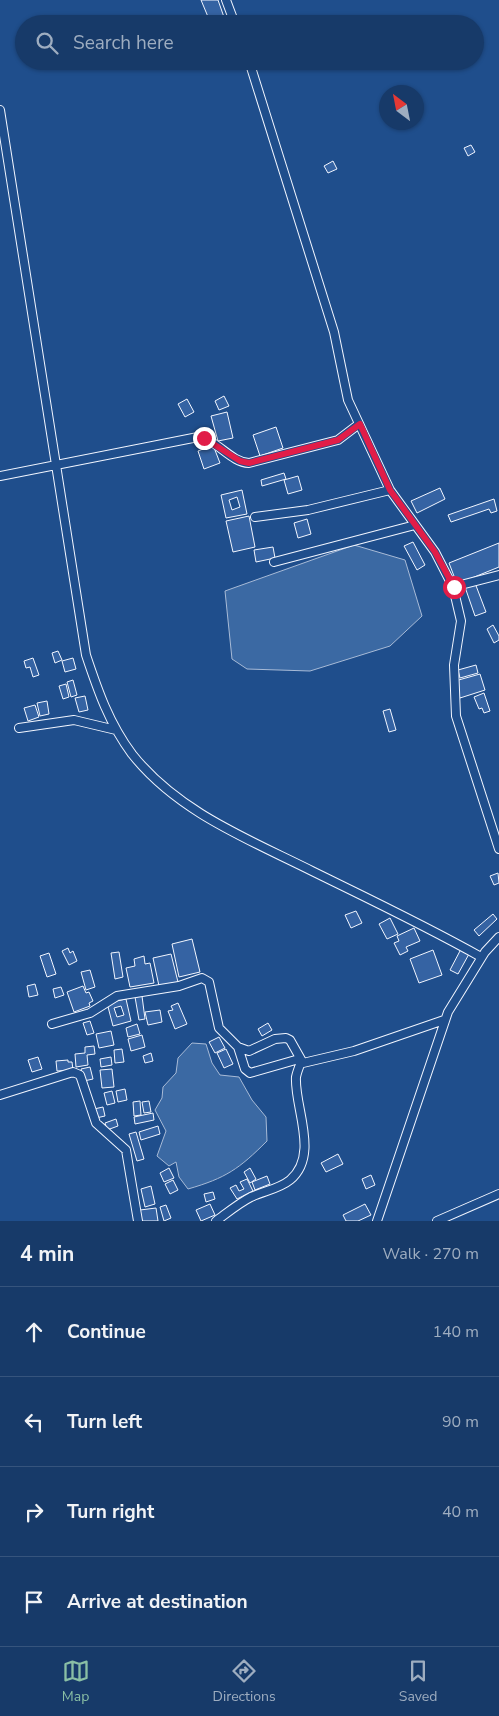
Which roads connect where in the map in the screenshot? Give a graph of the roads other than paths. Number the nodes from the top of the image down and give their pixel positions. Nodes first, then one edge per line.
1 (226, 0) edge
2 (232, 15) edge
3 (252, 70) edge
4 (0, 110) edge
5 (360, 424) junction
6 (62, 464) junction
7 (0, 476) edge
8 (390, 490) junction
9 (255, 516) dead end
10 (415, 525) junction
11 (274, 562) dead end
12 (499, 576) edge
13 (454, 587) junction
14 (19, 728) dead end
15 (116, 730) junction
16 (499, 849) edge
17 (496, 940) edge
18 (483, 955) junction
19 (444, 1020) junction
20 (52, 1024) dead end
21 (238, 1047) junction
22 (300, 1060) junction
23 (0, 1094) edge
24 (499, 1194) edge
25 (138, 1221) edge
26 (216, 1221) edge
27 (377, 1221) edge
28 (436, 1221) edge

1 - 2 street
3 - 5 street
4 - 6 street
5 - 6 street
5 - 8 street
6 - 7 street
6 - 15 street
8 - 9 street
8 - 10 street
10 - 11 street
10 - 13 street
12 - 13 street
13 - 16 street
14 - 15 street
15 - 18 street
17 - 18 street
18 - 19 street
19 - 22 street
19 - 27 street
20 - 21 street
21 - 22 street
21 - 22 street
22 - 26 street
23 - 25 street
24 - 28 street

